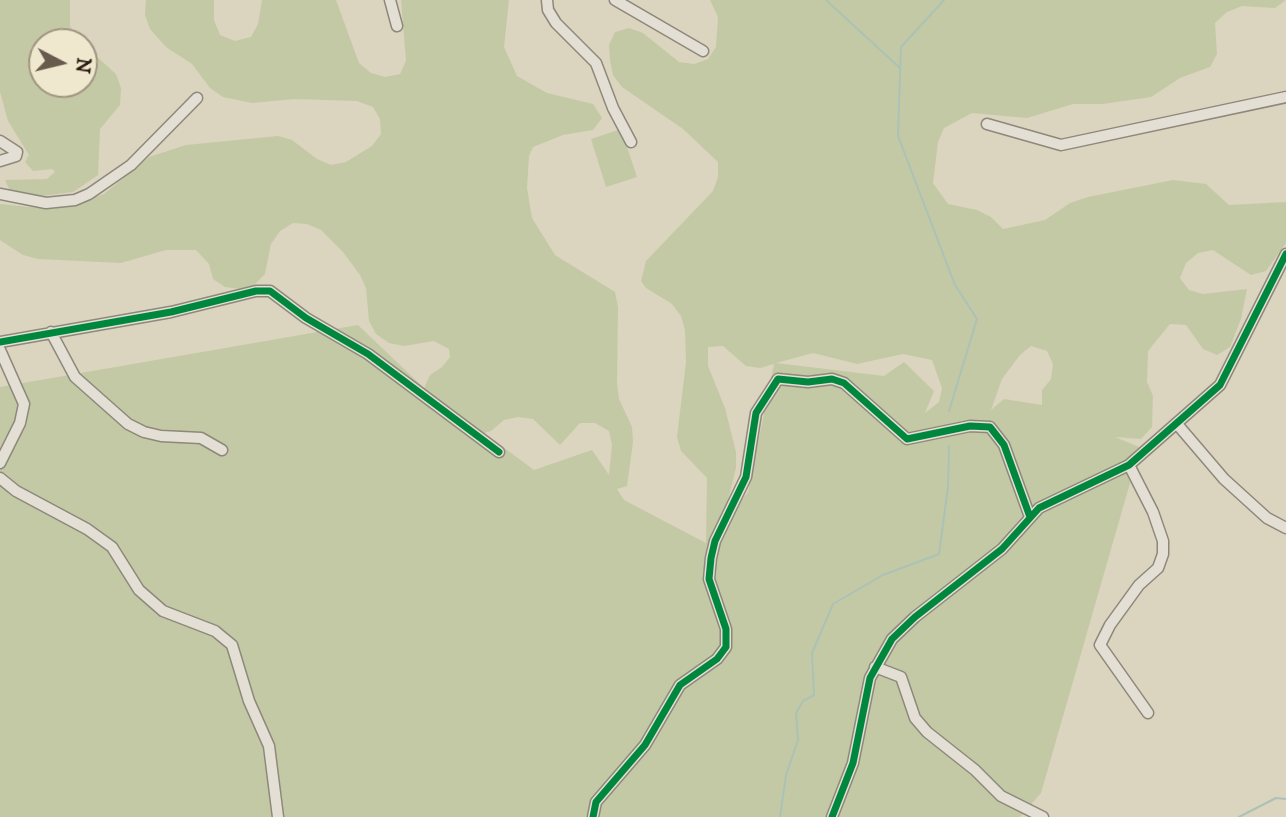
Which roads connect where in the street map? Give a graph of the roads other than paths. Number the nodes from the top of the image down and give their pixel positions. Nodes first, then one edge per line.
1 (390, 0) edge
2 (547, 0) edge
3 (615, 0) edge
4 (397, 26) dead end
5 (703, 51) dead end
6 (1286, 97) edge
7 (197, 98) dead end
8 (987, 124) dead end
9 (0, 141) edge
10 (631, 142) dead end
11 (0, 161) edge
12 (0, 194) edge
13 (1286, 254) edge
14 (51, 332) junction
15 (0, 342) edge
16 (0, 350) edge
17 (1177, 424) junction
18 (222, 450) dead end
19 (499, 452) dead end
20 (0, 463) edge
21 (1129, 465) junction
22 (0, 478) edge
23 (1030, 517) junction
24 (1286, 528) edge
25 (875, 667) junction
26 (1148, 713) dead end
27 (278, 817) edge
28 (593, 817) edge
29 (832, 817) edge
30 (1043, 817) edge

1 - 4 street
2 - 10 street
3 - 5 street
6 - 8 street
7 - 12 street
9 - 11 street
13 - 17 street
14 - 15 street
14 - 18 street
14 - 19 street
16 - 20 street
17 - 21 street
17 - 24 street
21 - 23 street
21 - 26 street
22 - 27 street
23 - 25 street
23 - 28 street
25 - 29 street
25 - 30 street

